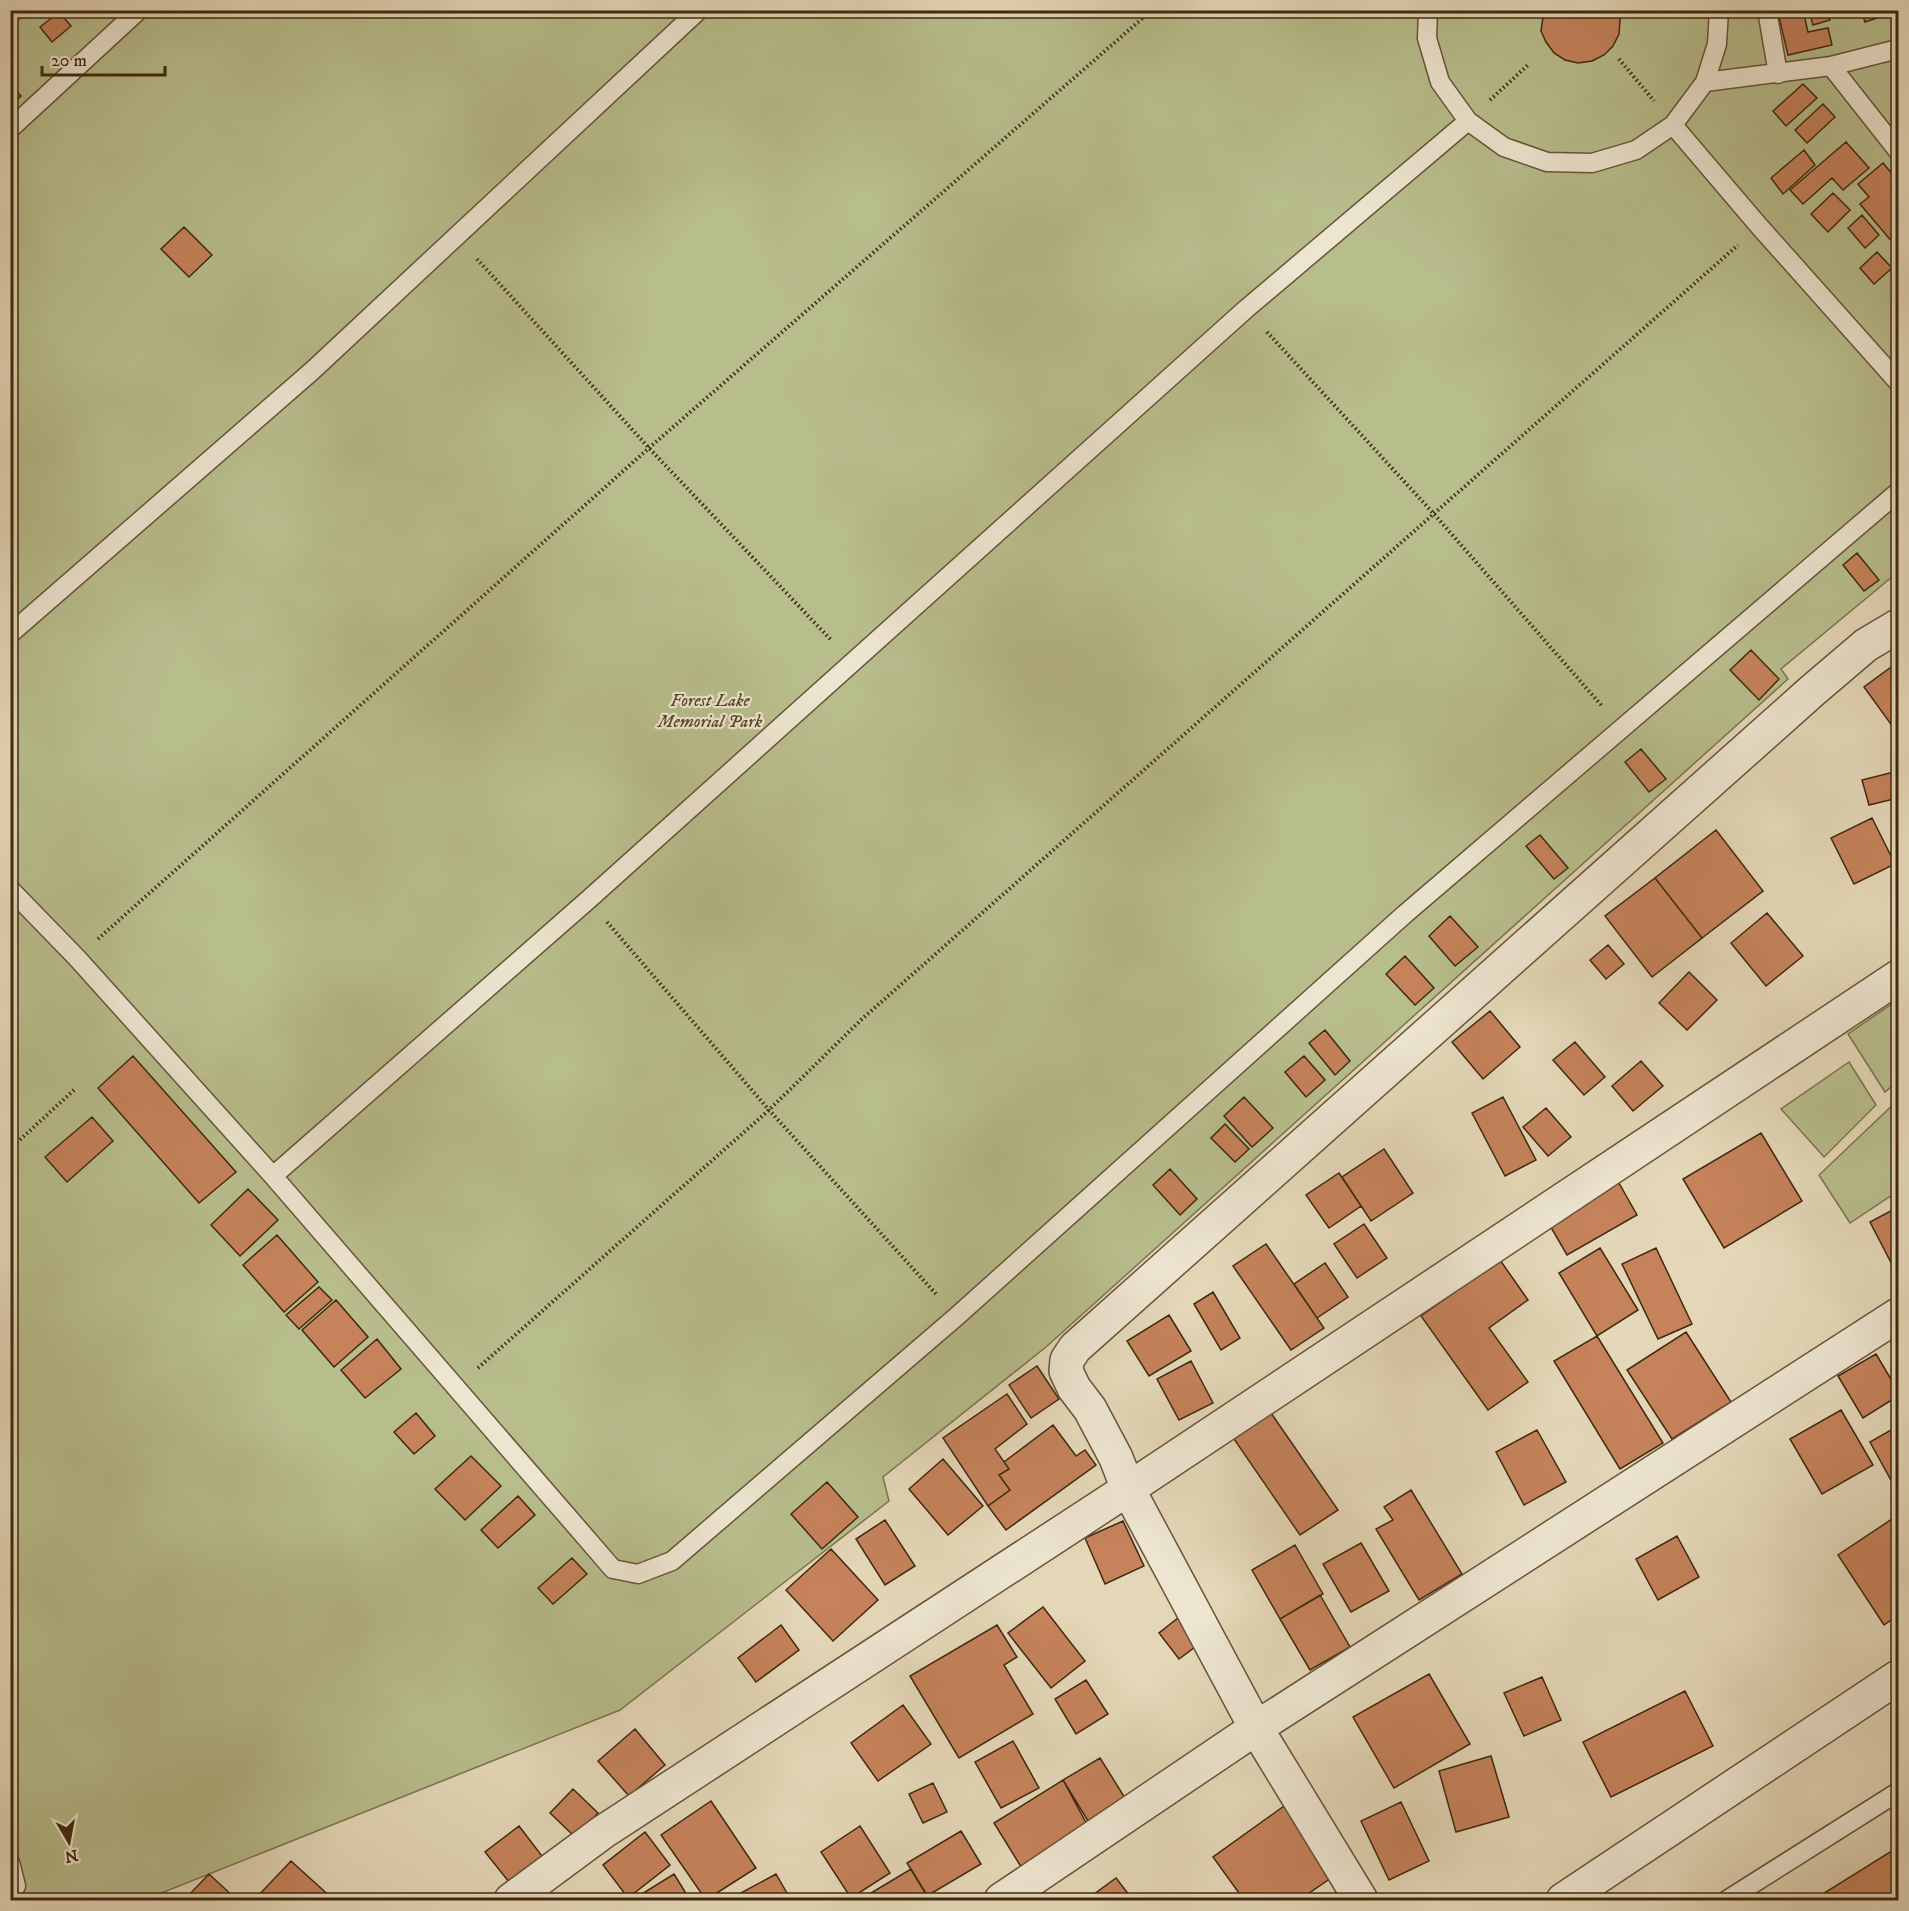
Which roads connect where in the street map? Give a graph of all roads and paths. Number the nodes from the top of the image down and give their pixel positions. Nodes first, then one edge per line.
1 (139, 10) edge
2 (1152, 10) edge
3 (1428, 10) edge
4 (1719, 10) edge
5 (1767, 10) edge
6 (687, 14) edge
7 (1899, 48) edge
8 (1619, 59) dead end
9 (1528, 65) dead end
10 (1831, 66) junction
11 (1778, 74) junction
12 (1705, 82) junction
13 (1468, 121) junction
14 (1673, 125) junction
15 (10, 129) edge
16 (1899, 151) edge
17 (1759, 226) junction
18 (457, 236) junction
19 (1246, 309) junction
20 (1899, 382) edge
21 (649, 448) junction
22 (1899, 492) edge
23 (1434, 514) junction
24 (1899, 626) edge
25 (10, 634) edge
26 (853, 662) junction
27 (1623, 729) junction
28 (10, 889) edge
29 (588, 900) junction
30 (77, 958) junction
31 (1899, 977) edge
32 (75, 1090) dead end
33 (769, 1110) junction
34 (10, 1149) edge
35 (273, 1176) junction
36 (1899, 1315) edge
37 (956, 1317) junction
38 (455, 1388) junction
39 (1128, 1489) junction
40 (1899, 1677) edge
41 (1256, 1728) junction
42 (1899, 1792) edge
43 (10, 1862) edge
44 (10, 1897) edge
45 (511, 1900) edge
46 (1001, 1900) edge
47 (1361, 1900) edge
48 (1563, 1900) edge
49 (1727, 1900) edge

1 - 15 lane
2 - 21 path
3 - 13 lane
4 - 12 lane
5 - 11 lane
6 - 18 lane
7 - 10 lane
8 - 14 path
9 - 13 path
10 - 11 lane
10 - 16 lane
11 - 12 lane
12 - 14 lane
13 - 14 lane
13 - 19 lane
14 - 17 lane
17 - 20 lane
17 - 23 path
18 - 21 path
18 - 25 lane
19 - 23 path
19 - 26 lane
21 - 26 path
21 - 30 path
22 - 27 lane
23 - 27 path
23 - 33 path
24 - 39 street
26 - 29 lane
27 - 37 lane
28 - 30 lane
29 - 33 path
29 - 35 lane
30 - 35 lane
31 - 39 street
32 - 34 path
33 - 37 path
33 - 38 path
35 - 38 lane
36 - 41 street
37 - 38 lane
39 - 41 street
39 - 45 street
40 - 48 street
41 - 46 street
41 - 47 street
42 - 49 lane
43 - 44 lane

